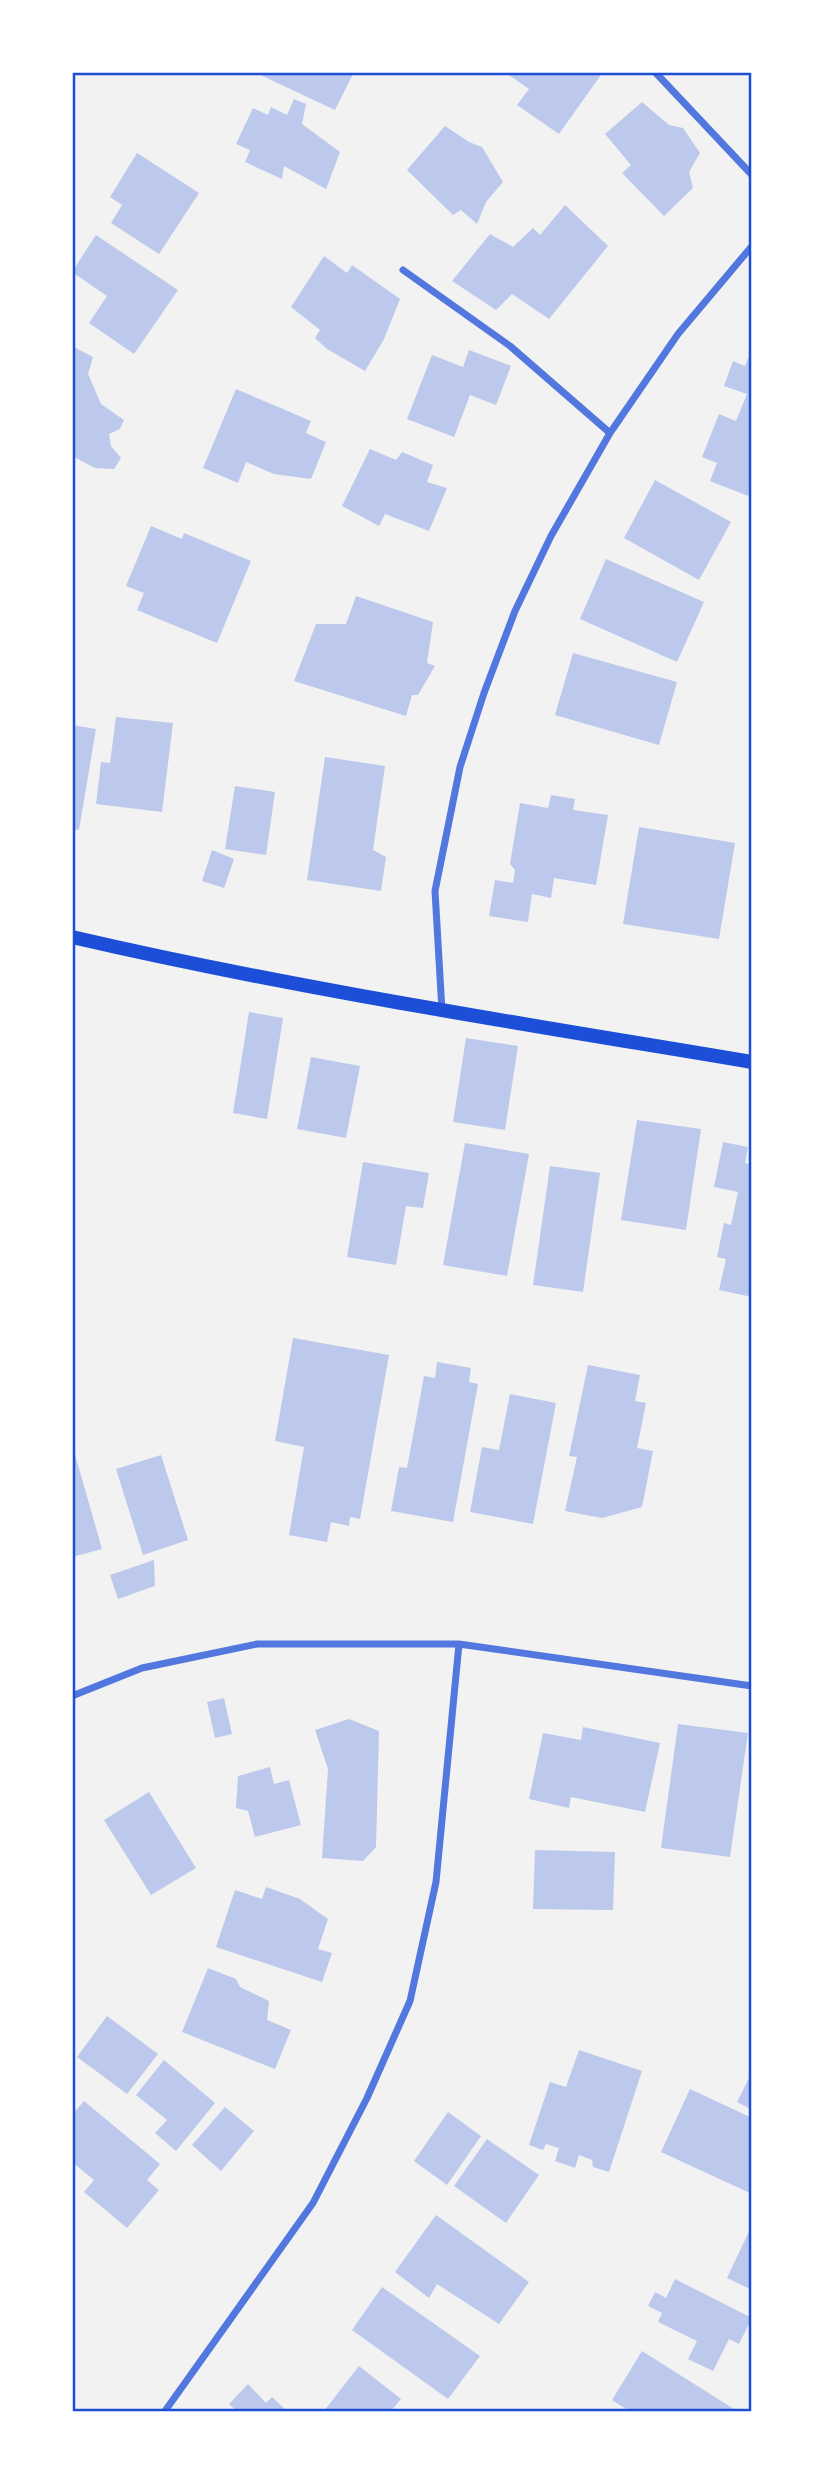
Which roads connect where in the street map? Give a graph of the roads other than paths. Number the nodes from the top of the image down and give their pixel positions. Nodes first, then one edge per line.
1 (655, 72) edge
2 (752, 174) edge
3 (752, 246) edge
4 (403, 270) dead end
5 (610, 432) junction
6 (72, 937) edge
7 (442, 1010) junction
8 (752, 1062) edge
9 (459, 1644) junction
10 (752, 1686) edge
11 (72, 1696) edge
12 (165, 2411) edge

1 - 2 street
3 - 5 street
4 - 5 street
5 - 7 street
6 - 7 main road
7 - 8 main road
9 - 10 street
9 - 11 street
9 - 12 street

